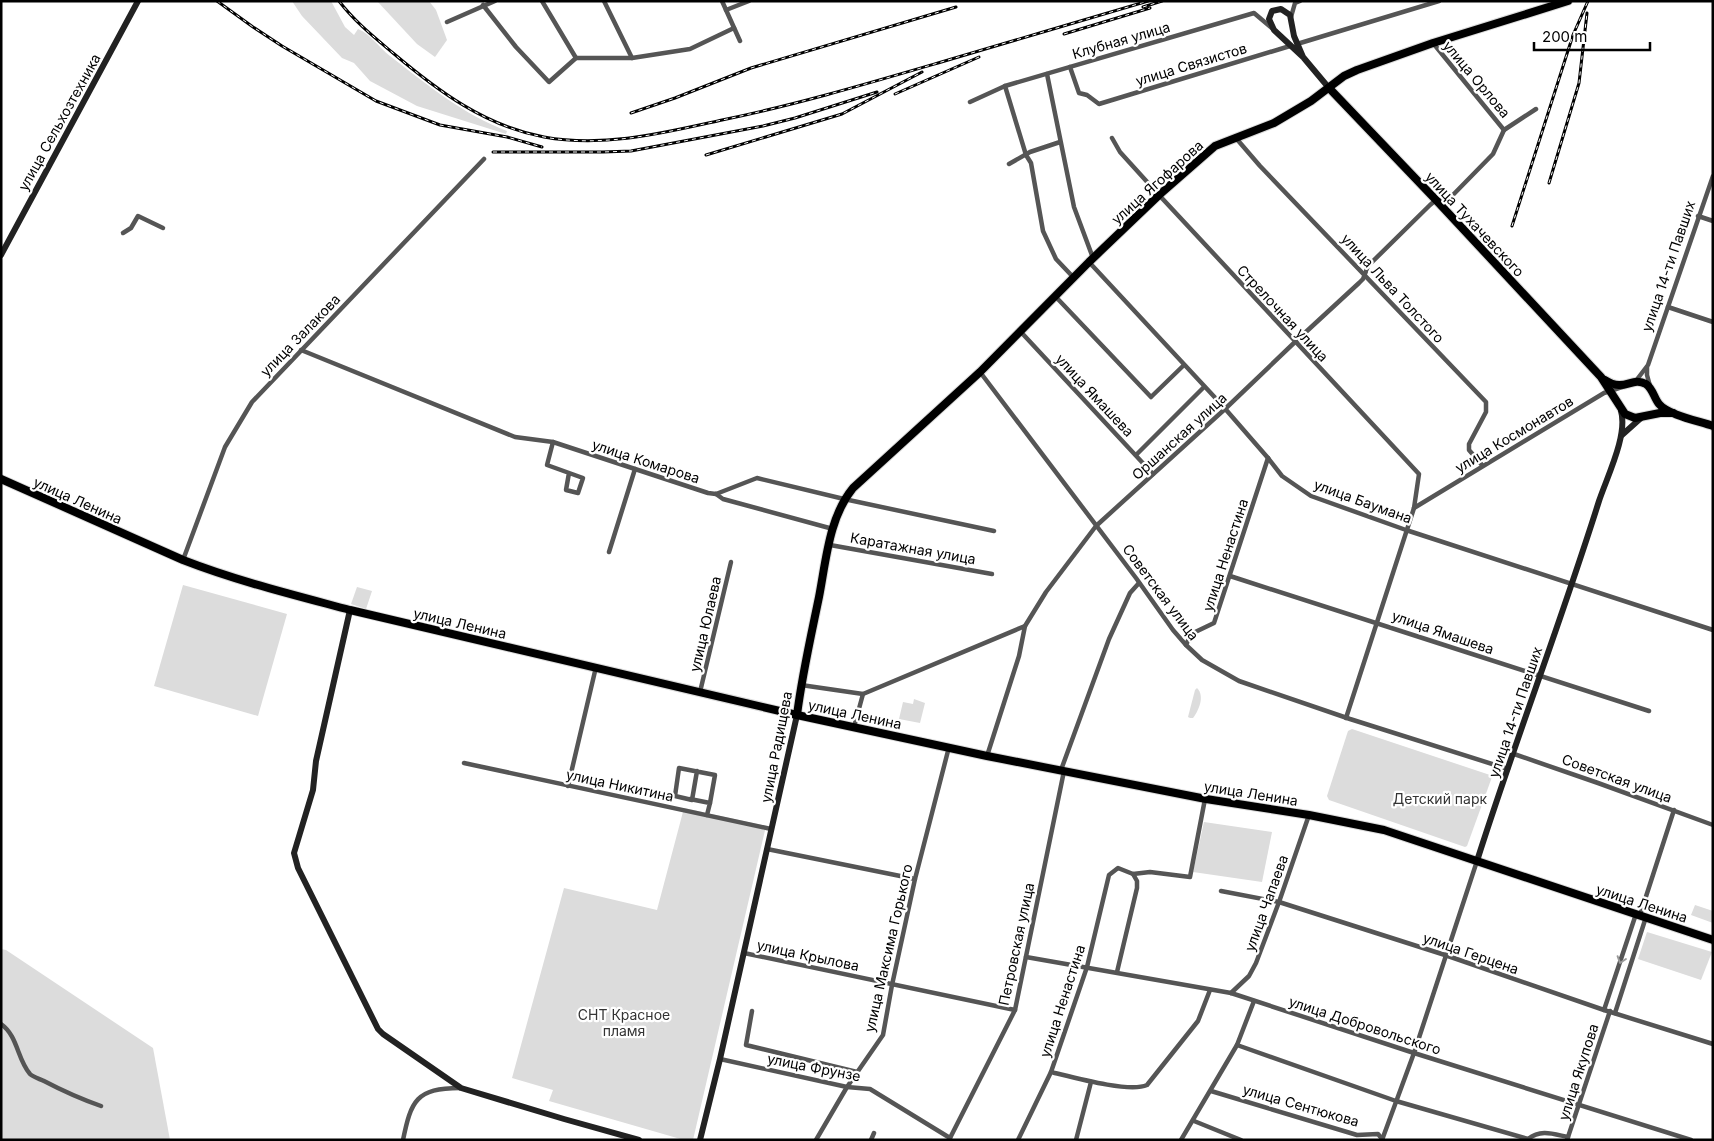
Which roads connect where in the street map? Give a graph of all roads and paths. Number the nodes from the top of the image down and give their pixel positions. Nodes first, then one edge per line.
1 (138, 1) edge
2 (495, 1) edge
3 (542, 1) edge
4 (604, 1) edge
5 (722, 1) edge
6 (749, 1) edge
7 (1300, 1) edge
8 (1439, 1) edge
9 (1568, 1) edge
10 (483, 6) junction
11 (726, 10) junction
12 (1291, 17) junction
13 (447, 22) dead end
14 (734, 28) junction
15 (1274, 30) junction
16 (740, 41) dead end
17 (1432, 43) junction
18 (1298, 44) junction
19 (1290, 46) junction
20 (576, 58) junction
21 (632, 58) junction
22 (1303, 58) junction
23 (1070, 67) junction
24 (1046, 74) junction
25 (1005, 86) junction
26 (1329, 88) junction
27 (970, 102) dead end
28 (1536, 109) dead end
29 (1504, 130) junction
30 (1235, 137) junction
31 (1112, 138) dead end
32 (1060, 142) junction
33 (1026, 155) junction
34 (484, 159) dead end
35 (1008, 164) dead end
36 (1713, 176) edge
37 (1159, 196) junction
38 (1436, 200) junction
39 (1698, 216) junction
40 (1713, 221) edge
41 (163, 228) dead end
42 (123, 233) dead end
43 (1, 255) edge
44 (1091, 260) junction
45 (1365, 274) junction
46 (1074, 278) junction
47 (1055, 296) junction
48 (1668, 307) junction
49 (1713, 322) edge
50 (1020, 331) junction
51 (1295, 342) junction
52 (301, 350) junction
53 (1184, 365) junction
54 (1648, 365) junction
55 (980, 372) junction
56 (1601, 377) junction
57 (1631, 384) junction
58 (1204, 387) junction
59 (1610, 392) junction
60 (1652, 392) junction
61 (948, 402) joint
62 (1620, 407) junction
63 (1225, 409) junction
64 (1674, 413) junction
65 (1643, 417) junction
66 (1713, 426) edge
67 (1622, 435) junction
68 (553, 442) junction
69 (1136, 455) junction
70 (1268, 458) junction
71 (1482, 465) junction
72 (635, 469) junction
73 (569, 473) junction
74 (1153, 474) junction
75 (1, 479) edge
76 (716, 494) junction
77 (844, 499) junction
78 (1414, 508) junction
79 (1096, 526) junction
80 (833, 529) junction
81 (994, 530) dead end
82 (1406, 530) junction
83 (830, 545) junction
84 (609, 552) dead end
85 (183, 560) junction
86 (731, 562) dead end
87 (992, 574) dead end
88 (1230, 576) junction
89 (1140, 582) junction
90 (1572, 585) junction
91 (350, 610) junction
92 (1376, 622) junction
93 (1025, 626) junction
94 (1713, 630) edge
95 (1186, 645) junction
96 (596, 667) junction
97 (1540, 677) junction
98 (800, 685) junction
99 (700, 692) junction
100 (863, 694) junction
101 (1649, 712) dead end
102 (797, 715) junction
103 (1346, 718) junction
104 (854, 727) junction
105 (949, 746) junction
106 (1514, 754) junction
107 (987, 756) junction
108 (464, 762) dead end
109 (1508, 769) junction
110 (1063, 770) junction
111 (697, 771) junction
112 (568, 786) junction
113 (675, 796) junction
114 (1206, 798) junction
115 (692, 800) junction
116 (710, 803) junction
117 (673, 808) junction
118 (1674, 810) junction
119 (707, 815) junction
120 (1309, 815) junction
121 (1713, 825) edge
122 (772, 829) junction
123 (767, 849) junction
124 (1477, 861) junction
125 (1133, 874) junction
126 (915, 879) junction
127 (1221, 892) dead end
128 (1279, 902) junction
129 (1641, 915) junction
130 (1713, 940) edge
131 (744, 953) junction
132 (1445, 955) junction
133 (1026, 956) junction
134 (1087, 967) junction
135 (1117, 972) junction
136 (892, 985) junction
137 (1210, 990) junction
138 (1231, 993) junction
139 (1254, 1001) junction
140 (1015, 1010) junction
141 (1604, 1010) junction
142 (752, 1011) dead end
143 (1612, 1012) junction
144 (1, 1024) edge
145 (1713, 1044) edge
146 (1237, 1045) junction
147 (1414, 1053) junction
148 (720, 1060) junction
149 (857, 1072) junction
150 (1051, 1072) junction
151 (1091, 1082) junction
152 (847, 1087) junction
153 (461, 1088) junction
154 (1211, 1091) junction
155 (1396, 1101) junction
156 (1578, 1104) junction
157 (101, 1106) dead end
158 (1194, 1121) junction
159 (874, 1133) dead end
160 (1568, 1138) edge
161 (950, 1139) edge
162 (403, 1140) edge
163 (639, 1140) edge
164 (700, 1140) edge
165 (816, 1140) edge
166 (871, 1140) edge
167 (1018, 1140) edge
168 (1076, 1140) edge
169 (1181, 1140) edge
170 (1240, 1140) edge
171 (1382, 1140) edge
172 (1691, 1140) edge

1 - 43 street, улица Сельхозтехника
2 - 10 street
3 - 20 street
4 - 21 street
5 - 11 street
6 - 11 street
7 - 12 street
8 - 18 street
9 - 17 main road, улица Ягофарова
10 - 13 street
10 - 20 street
11 - 14 street
12 - 15 street
12 - 18 street
14 - 16 street
14 - 21 street
15 - 19 street
15 - 23 street, Клубная улица
17 - 26 main road, улица Ягофарова
17 - 29 street, улица Орлова
18 - 22 street
19 - 22 street
19 - 23 street, улица Связистов
20 - 21 street
22 - 26 street
23 - 24 street, Клубная улица
24 - 25 street, Клубная улица
24 - 32 street
25 - 27 street, Клубная улица
25 - 33 street
26 - 30 main road, улица Ягофарова
26 - 38 main road, улица Тухачевского
28 - 29 street
29 - 38 street, Оршанская улица
30 - 37 main road, улица Ягофарова
30 - 45 street, улица Льва Толстого
31 - 37 street, Стрелочная улица
32 - 33 street
32 - 44 street
33 - 35 street
33 - 46 street
34 - 52 street, улица Залакова
36 - 39 street, улица 14-ти Павших
37 - 44 main road, улица Ягофарова
37 - 51 street, Стрелочная улица
38 - 45 street, Оршанская улица
38 - 56 main road, улица Тухачевского
39 - 40 street
39 - 48 street, улица 14-ти Павших
41 - 42 street
44 - 46 main road, улица Ягофарова
44 - 53 street, улица Баумана
45 - 51 street, Оршанская улица
45 - 71 street, улица Льва Толстого
46 - 47 main road, улица Ягофарова
47 - 50 main road, улица Ягофарова
47 - 53 street
48 - 49 street
48 - 54 street, улица 14-ти Павших
50 - 55 main road, улица Ягофарова
50 - 69 street, улица Ямашева
51 - 63 street, Оршанская улица
51 - 78 street, Стрелочная улица
52 - 68 street, улица Комарова
52 - 85 street, улица Залакова
53 - 58 street, улица Баумана
54 - 57 street
54 - 60 street
55 - 61 main road, улица Ягофарова
55 - 79 street, Советская улица
56 - 57 main road
56 - 59 main road, улица Тухачевского
57 - 59 street, улица Космонавтов
57 - 60 main road
57 - 62 main road
58 - 63 street, улица Баумана
58 - 69 street
59 - 62 main road, улица Тухачевского
59 - 71 street, улица Космонавтов
60 - 64 main road
60 - 65 main road
61 - 77 main road, улица Радищева
62 - 65 main road
62 - 67 street
63 - 70 street, улица Баумана
63 - 74 street, Оршанская улица
64 - 65 main road
64 - 66 main road
65 - 67 street
67 - 90 street, улица 14-ти Павших
68 - 72 street, улица Комарова
68 - 73 street
69 - 74 street, улица Ямашева
70 - 82 street, улица Баумана
70 - 88 street, улица Ненастина
71 - 78 street, улица Космонавтов
72 - 76 street, улица Комарова
72 - 84 street
73 - 73 street
74 - 79 street, Оршанская улица
75 - 85 main road, улица Ленина
76 - 77 street, улица Комарова
76 - 80 street
77 - 80 main road, улица Радищева
77 - 81 street, улица Комарова
78 - 82 street
79 - 89 street, Советская улица
79 - 93 street, Оршанская улица
80 - 83 main road, улица Радищева
82 - 90 street, улица Баумана
82 - 92 street
83 - 87 street, Каратажная улица
83 - 98 main road, улица Радищева
85 - 91 main road, улица Ленина
86 - 99 street, улица Юлаева
88 - 92 street, улица Ямашева
88 - 95 street, улица Ненастина
89 - 95 street, Советская улица
89 - 110 street, Петровская улица
90 - 94 street, улица Баумана
90 - 97 street, улица 14-ти Павших
91 - 96 main road, улица Ленина
91 - 153 street
92 - 97 street, улица Ямашева
92 - 103 street
93 - 100 street
93 - 107 street
95 - 103 street, Советская улица
96 - 99 main road, улица Ленина
96 - 112 street
97 - 101 street, улица Ямашева
97 - 106 street, улица 14-ти Павших
98 - 100 street
98 - 102 main road, улица Радищева
99 - 102 main road, улица Ленина
100 - 104 street
102 - 104 main road, улица Ленина
102 - 122 street, улица Радищева
103 - 109 street, Советская улица
104 - 105 main road, улица Ленина
105 - 107 main road, улица Ленина
105 - 126 street, улица Максима Горького
106 - 109 street, улица 14-ти Павших
106 - 118 street, Советская улица
107 - 110 main road, улица Ленина
108 - 112 street, улица Никитина
109 - 124 street, улица 14-ти Павших
110 - 114 main road, улица Ленина
110 - 133 street, Петровская улица
111 - 113 street
111 - 115 street
111 - 116 street
112 - 117 street, улица Никитина
113 - 115 street
113 - 117 street
114 - 120 main road, улица Ленина
114 - 125 street
115 - 116 street
116 - 119 street
117 - 119 street, улица Никитина
118 - 121 street, Советская улица
118 - 129 street
119 - 122 street, улица Никитина
120 - 124 main road, улица Ленина
120 - 128 street, улица Чапаева
122 - 123 street, улица Радищева
123 - 126 street
123 - 131 street, улица Радищева
124 - 129 main road, улица Ленина
124 - 132 street, улица 14-ти Павших
125 - 134 street, улица Ненастина
125 - 135 street
126 - 136 street, улица Максима Горького
127 - 128 street, улица Герцена
128 - 132 street, улица Герцена
128 - 138 street, улица Чапаева
129 - 130 main road, улица Ленина
129 -> 141 street
129 - 143 street, улица Якупова
131 - 136 street, улица Крылова
131 - 148 street, улица Радищева
132 - 141 street, улица Герцена
132 - 147 street, улица 14-ти Павших
133 - 134 street, улица Добровольского
133 - 140 street, Петровская улица
134 - 135 street, улица Добровольского
134 - 150 street, улица Ненастина
135 - 137 street, улица Добровольского
136 - 140 street, улица Крылова
136 - 149 street, улица Максима Горького
137 - 138 street, улица Добровольского
137 - 151 street
138 - 139 street, улица Добровольского
139 - 146 street
139 - 147 street, улица Добровольского
140 - 161 street, Петровская улица
141 - 143 street, улица Герцена
142 - 149 street
143 - 145 street, улица Герцена
143 - 156 street, улица Якупова
144 - 157 street
146 - 154 street
146 - 155 street
147 - 155 street, улица 14-ти Павших
147 - 156 street, улица Добровольского
148 - 152 street, улица Фрунзе
148 - 164 street, улица Радищева
149 - 152 street, улица Максима Горького
150 - 151 street
150 - 167 street, улица Ненастина
151 - 168 street
152 - 161 street, улица Фрунзе
152 - 165 street, улица Максима Горького
153 - 162 street
153 - 163 street
154 - 158 street
154 - 171 street, улица Сентюкова
155 - 160 street
155 - 171 street, улица 14-ти Павших
156 - 160 street, улица Якупова
156 - 172 street, улица Добровольского
158 - 169 street
158 - 170 street
159 - 166 street

